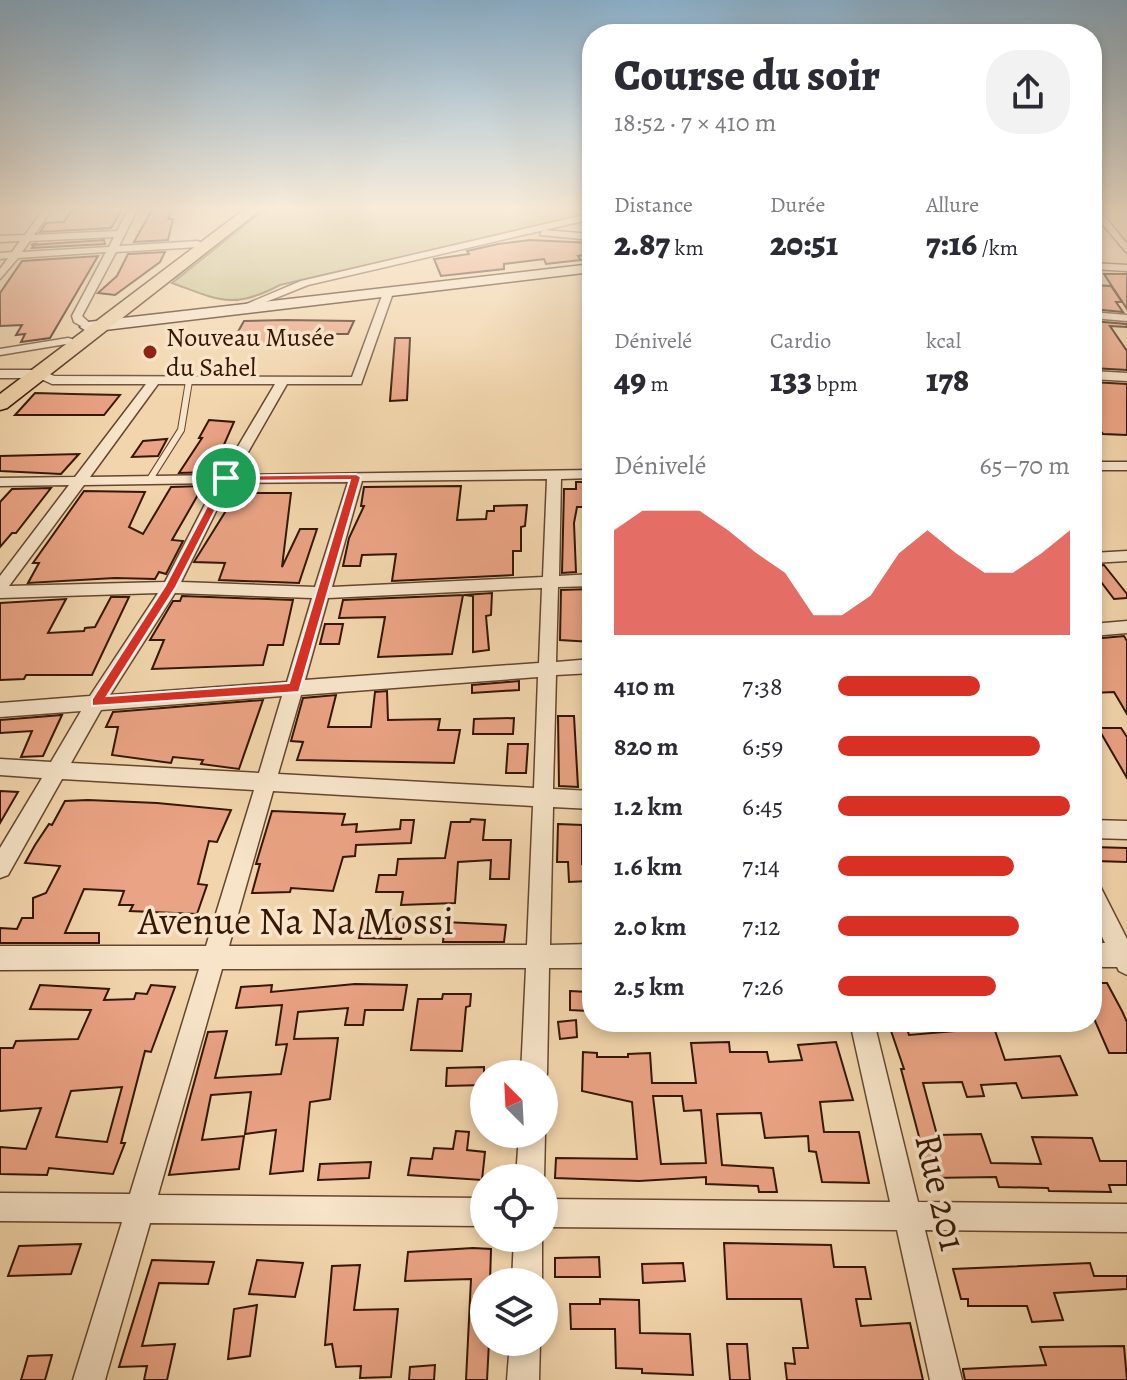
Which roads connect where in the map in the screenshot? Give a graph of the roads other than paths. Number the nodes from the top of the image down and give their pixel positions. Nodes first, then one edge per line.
1 (100, 272) edge
2 (162, 272) edge
3 (169, 272) edge
4 (350, 272) edge
5 (556, 272) edge
6 (388, 293) junction
7 (242, 308) junction
8 (1102, 316) edge
9 (1127, 318) edge
10 (96, 327) junction
11 (68, 341) junction
12 (0, 352) edge
13 (1102, 376) edge
14 (1127, 377) edge
15 (20, 380) edge
16 (154, 381) junction
17 (189, 381) junction
18 (282, 382) junction
19 (0, 404) edge
20 (1102, 466) edge
21 (1127, 466) edge
22 (582, 474) edge
23 (554, 475) junction
24 (356, 477) junction
25 (226, 478) junction
26 (150, 479) junction
27 (81, 481) junction
28 (0, 482) edge
29 (1127, 556) edge
30 (1102, 557) edge
31 (582, 580) edge
32 (552, 582) junction
33 (170, 587) junction
34 (0, 590) edge
35 (322, 593) junction
36 (1127, 627) edge
37 (1102, 629) edge
38 (582, 667) edge
39 (550, 669) junction
40 (294, 688) junction
41 (96, 702) junction
42 (0, 710) edge
43 (0, 767) edge
44 (58, 770) junction
45 (264, 781) junction
46 (544, 797) junction
47 (582, 799) edge
48 (1102, 829) edge
49 (1127, 830) edge
50 (0, 868) edge
51 (1102, 912) edge
52 (538, 956) junction
53 (582, 956) edge
54 (1102, 956) edge
55 (216, 957) junction
56 (1126, 957) edge
57 (0, 958) edge
58 (864, 1032) edge
59 (534, 1060) edge
60 (0, 1207) edge
61 (141, 1209) junction
62 (470, 1212) edge
63 (558, 1213) edge
64 (908, 1216) junction
65 (1127, 1218) edge
66 (524, 1356) edge
67 (89, 1380) edge
68 (523, 1380) edge
69 (946, 1380) edge

1 - 10 street
2 - 10 main road
3 - 10 main road
4 - 7 street
5 - 6 street
6 - 7 street
6 - 18 street
7 - 10 street
8 - 9 street
10 - 11 main road
10 - 15 main road
11 - 12 street
11 - 15 main road
13 - 14 street
15 - 16 street
15 - 19 main road
16 - 17 street
16 - 27 street
17 - 18 street
17 - 26 lane
18 - 25 street
20 - 21 street
22 - 23 street
23 - 24 street
23 - 32 street
24 - 25 street
24 - 35 street
25 - 26 street
25 - 33 street
26 - 27 street
27 - 28 street
27 - 34 street
29 - 30 street
31 - 32 street
32 - 35 street
32 - 39 street
33 - 34 street
33 - 35 street
33 - 41 street
35 - 40 street
36 - 37 street
38 - 39 street
39 - 40 street
39 - 46 street
40 - 41 street
40 - 45 street
41 - 42 street
41 - 44 street
43 - 44 street
44 - 45 street
44 - 50 street
45 - 46 street
45 - 55 street
46 - 47 street
46 - 52 street
48 - 49 street
51 - 56 street
52 - 53 street, Avenue Na Na Mossi
52 - 55 street, Avenue Na Na Mossi
52 - 59 street
54 - 56 street
55 - 57 street, Avenue Na Na Mossi
55 - 61 street
58 - 64 street, Rue 201
60 - 61 street
61 - 62 street
61 - 67 street
63 - 64 street
64 - 65 street
64 - 69 street, Rue 201
66 - 68 street

